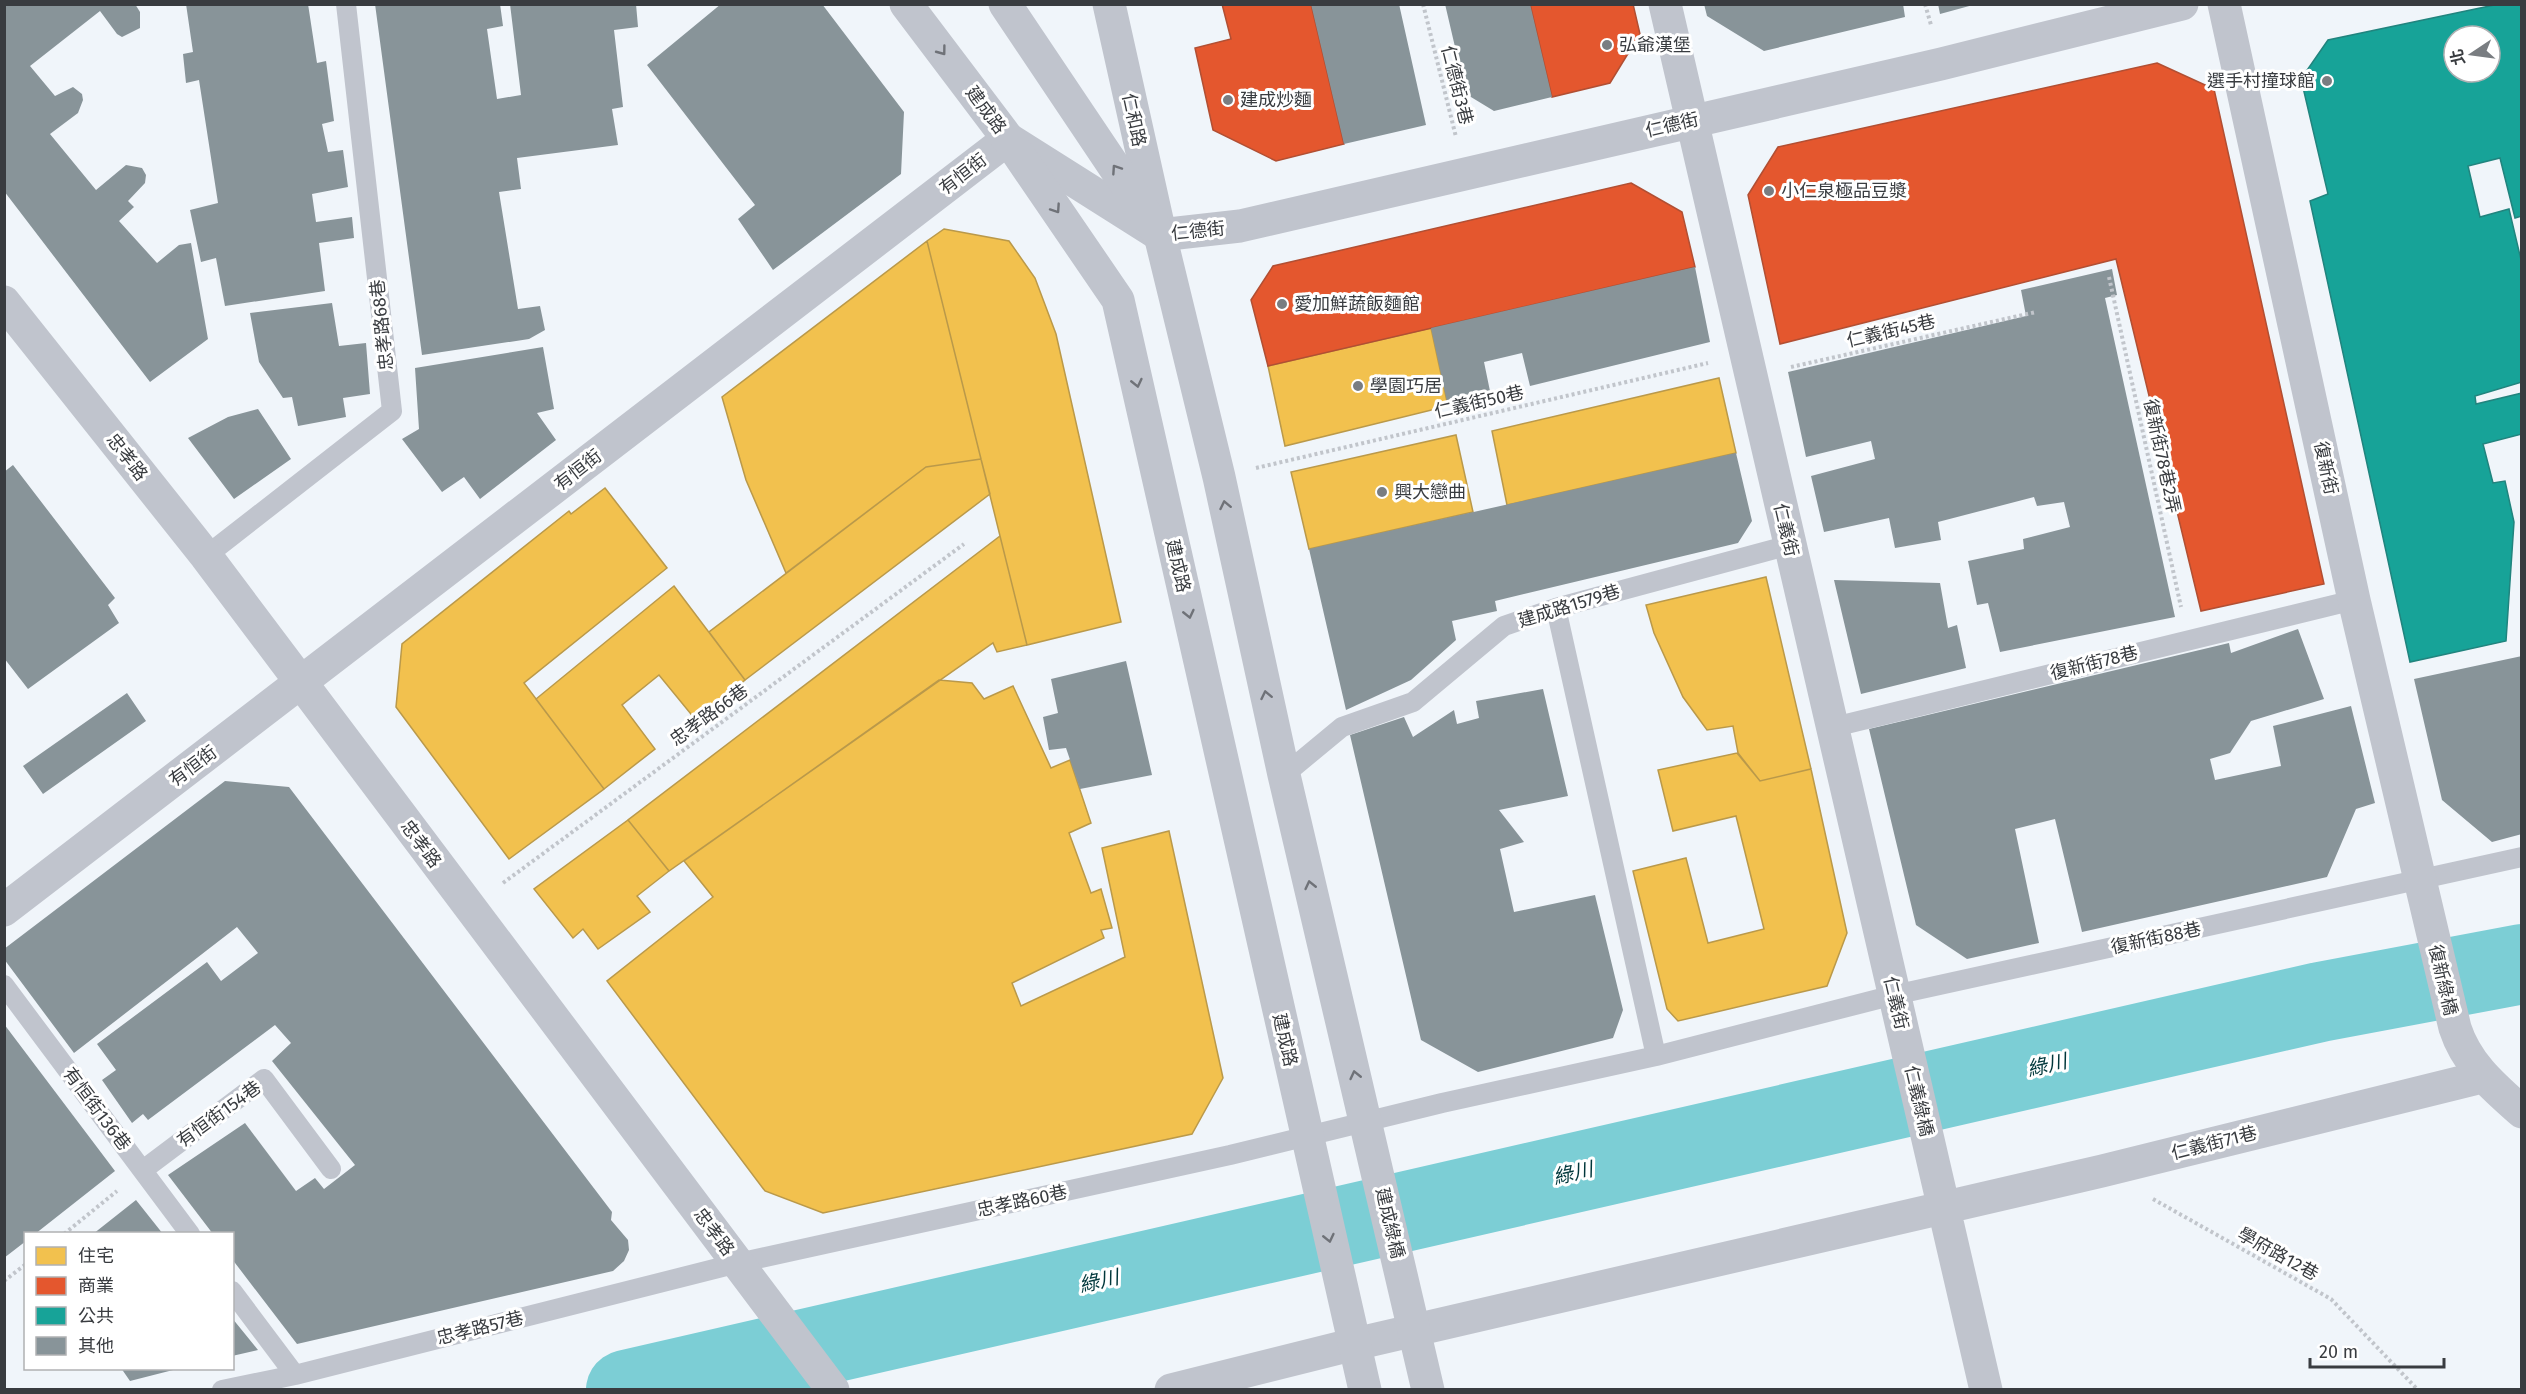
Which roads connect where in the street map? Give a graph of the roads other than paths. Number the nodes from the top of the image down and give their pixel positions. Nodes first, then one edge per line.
1 (346, 4) edge
2 (906, 4) edge
3 (1005, 4) edge
4 (1109, 4) edge
5 (1665, 4) edge
6 (2182, 4) edge
7 (2224, 4) edge
8 (1692, 120) junction
9 (1008, 139) junction
10 (1160, 235) junction
11 (4, 302) edge
12 (1790, 545) junction
13 (206, 556) junction
14 (2354, 600) junction
15 (1556, 608) junction
16 (301, 683) junction
17 (1834, 727) junction
18 (1284, 775) junction
19 (2522, 857) edge
20 (2419, 881) junction
21 (4, 910) edge
22 (2432, 931) joint
23 (4, 985) edge
24 (1894, 995) junction
25 (1908, 1055) joint
26 (1656, 1056) junction
27 (2482, 1077) junction
28 (2522, 1112) edge
29 (1365, 1122) junction
30 (1306, 1136) junction
31 (331, 1169) dead end
32 (142, 1170) junction
33 (1945, 1206) junction
34 (189, 1232) edge
35 (738, 1263) junction
36 (234, 1294) edge
37 (1414, 1331) junction
38 (1355, 1344) junction
39 (295, 1375) junction
40 (222, 1389) edge
41 (833, 1389) edge
42 (1171, 1389) edge
43 (1365, 1389) edge
44 (1428, 1389) edge
45 (1986, 1389) edge

1 - 13 lane, 忠孝路68巷
2 -> 9 street, 建成路
10 -> 3 street
4 - 10 street, 仁和路
5 - 8 street, 仁義街
6 - 8 street, 仁德街
7 - 14 street, 復新街
8 - 10 street, 仁德街
8 - 12 street, 仁義街
9 - 10 street
9 - 16 street, 有恒街
9 -> 30 street, 建成路
18 -> 10 street
11 - 13 street, 忠孝路
12 - 15 lane, 建成路1579巷
12 - 17 street, 仁義街
13 - 16 street, 忠孝路
14 - 17 lane, 復新街78巷
14 - 20 street, 復新街
15 - 18 lane, 建成路1579巷
15 - 26 lane
16 - 21 street, 有恒街
16 - 35 street, 忠孝路
17 - 24 street, 仁義街
29 -> 18 street
19 - 20 lane, 復新街88巷
20 - 22 street, 復新街
20 - 24 lane, 復新街88巷
22 - 27 street, 復新綠橋
23 - 32 lane, 有恒街136巷
24 - 25 street, 仁義街
24 - 26 lane, 復新街88巷
25 - 33 street, 仁義綠橋
26 - 29 lane, 忠孝路60巷
27 - 28 street
27 - 33 street, 仁義街71巷
29 - 30 lane, 忠孝路60巷
29 - 37 street, 建成綠橋
30 - 35 lane, 忠孝路60巷
30 -> 38 street, 建成路
31 - 32 lane, 有恒街154巷
32 - 34 lane, 有恒街136巷
33 - 37 street, 仁義街71巷
33 - 45 street
35 - 39 lane, 忠孝路57巷
35 - 41 street, 忠孝路
36 - 39 lane
37 - 38 street
37 - 44 street
38 - 42 street
38 - 43 street
39 - 40 lane, 忠孝路57巷

